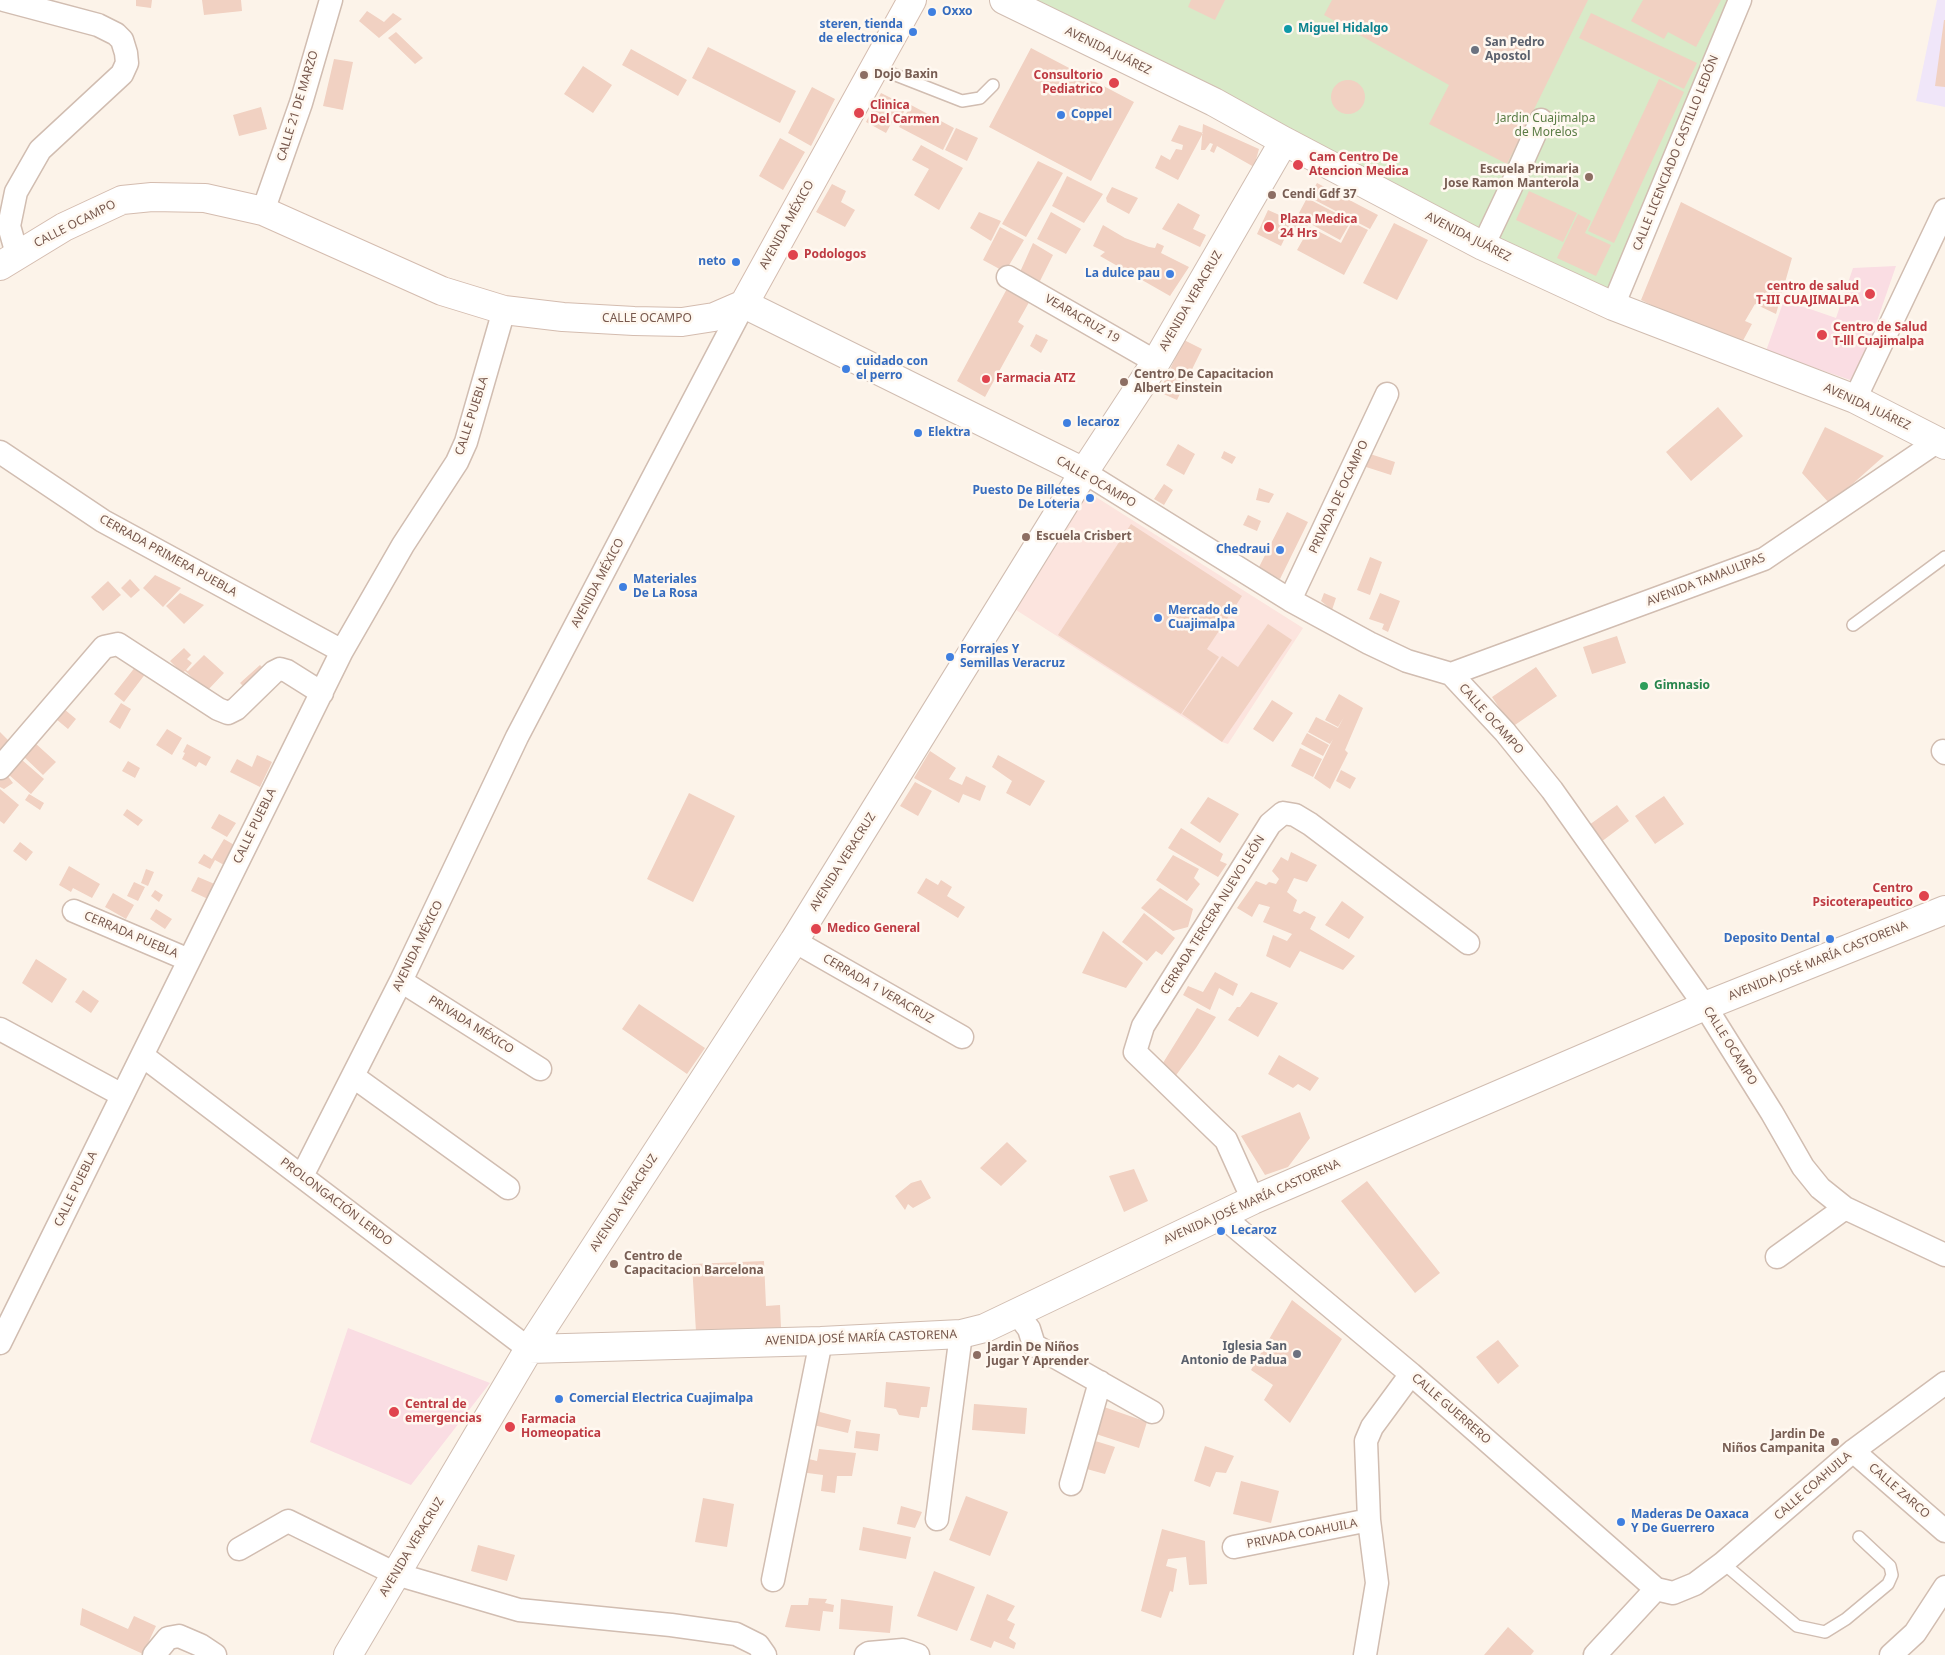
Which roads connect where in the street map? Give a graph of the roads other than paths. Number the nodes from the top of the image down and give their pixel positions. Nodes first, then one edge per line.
1 (4, 0) edge
2 (331, 0) edge
3 (912, 0) edge
4 (1004, 0) edge
5 (1740, 0) edge
6 (875, 67) junction
7 (993, 85) dead end
8 (1541, 120) dead end
9 (1284, 141) junction
10 (1945, 210) edge
11 (263, 211) junction
12 (1483, 246) junction
13 (8, 260) edge
14 (1008, 277) dead end
15 (744, 304) junction
16 (1613, 306) junction
17 (504, 310) junction
18 (1156, 362) junction
19 (1387, 394) dead end
20 (1855, 399) junction
21 (1941, 443) edge
22 (0, 452) edge
23 (1084, 472) junction
24 (1945, 557) edge
25 (1290, 600) junction
26 (1853, 625) dead end
27 (342, 651) junction
28 (1451, 674) junction
29 (322, 693) junction
30 (0, 768) edge
31 (1945, 910) edge
32 (74, 911) dead end
33 (794, 941) junction
34 (1468, 943) dead end
35 (189, 960) junction
36 (402, 981) junction
37 (1705, 1006) junction
38 (0, 1029) edge
39 (962, 1037) dead end
40 (143, 1056) junction
41 (540, 1068) dead end
42 (354, 1077) junction
43 (122, 1095) junction
44 (302, 1176) junction
45 (508, 1188) dead end
46 (1253, 1200) junction
47 (1845, 1208) junction
48 (1221, 1215) junction
49 (1945, 1255) edge
50 (1777, 1257) dead end
51 (1016, 1312) junction
52 (961, 1334) junction
53 (822, 1341) junction
54 (0, 1343) edge
55 (530, 1349) junction
56 (1411, 1374) junction
57 (1100, 1382) junction
58 (1945, 1383) edge
59 (1152, 1412) dead end
60 (1853, 1451) junction
61 (1071, 1484) dead end
62 (937, 1519) dead end
63 (1369, 1520) junction
64 (1945, 1531) edge
65 (1859, 1537) dead end
66 (1234, 1547) dead end
67 (239, 1549) dead end
68 (1723, 1563) junction
69 (396, 1574) junction
70 (773, 1580) dead end
71 (1945, 1587) edge
72 (1656, 1589) junction
73 (154, 1655) edge
74 (215, 1655) edge
75 (348, 1655) edge
76 (765, 1655) edge
77 (866, 1655) edge
78 (918, 1655) edge
79 (1365, 1655) edge
80 (1595, 1655) edge
81 (1891, 1655) edge

1 - 13 street
2 - 11 street, CALLE 21 DE MARZO
3 - 6 street, AVENIDA MÉXICO
4 - 9 street, AVENIDA JUÁREZ
5 - 16 street, CALLE LICENCIADO CASTILLO LEDÓN
6 - 7 lane
6 - 15 street, AVENIDA MÉXICO
8 - 12 street
9 - 12 street, AVENIDA JUÁREZ
9 - 18 street, AVENIDA VERACRUZ
10 - 20 street
11 - 13 street, CALLE OCAMPO
11 - 17 street, CALLE OCAMPO
12 - 16 street, AVENIDA JUÁREZ
14 - 18 street, VEARACRUZ 19
15 - 17 street, CALLE OCAMPO
15 - 23 street, CALLE OCAMPO
15 - 36 street, AVENIDA MÉXICO
16 - 20 street, AVENIDA JUÁREZ
17 - 27 street, CALLE PUEBLA
18 - 23 street, AVENIDA VERACRUZ
19 - 25 street, PRIVADA DE OCAMPO
20 - 21 street, AVENIDA JUÁREZ
21 - 28 street, AVENIDA TAMAULIPAS
22 - 27 street, CERRADA PRIMERA PUEBLA
23 - 25 street, CALLE OCAMPO
23 - 33 street, AVENIDA VERACRUZ
24 - 26 lane
25 - 28 street, CALLE OCAMPO
27 - 29 street, CALLE PUEBLA
28 - 37 street, CALLE OCAMPO
29 - 30 street
29 - 35 street, CALLE PUEBLA
31 - 37 street, AVENIDA JOSÉ MARÍA CASTORENA
32 - 35 street, CERRADA PUEBLA
33 - 39 street, CERRADA 1 VERACRUZ
33 - 55 street, AVENIDA VERACRUZ
34 - 46 street, CERRADA TERCERA NUEVO LEÓN
35 - 40 street, CALLE PUEBLA
36 - 41 street, PRIVADA MÉXICO
36 - 42 street, AVENIDA MÉXICO
37 - 46 street, AVENIDA JOSÉ MARÍA CASTORENA
37 - 47 street, CALLE OCAMPO
38 - 43 street
40 - 43 street, CALLE PUEBLA
40 - 44 street, PROLONGACIÓN LERDO
42 - 44 street, AVENIDA MÉXICO
42 - 45 street
43 - 54 street, CALLE PUEBLA
44 - 55 street, PROLONGACIÓN LERDO
46 - 48 street, AVENIDA JOSÉ MARÍA CASTORENA
47 - 49 street, CALLE OCAMPO
47 - 50 street
48 - 51 street, AVENIDA JOSÉ MARÍA CASTORENA
48 - 56 street, CALLE GUERRERO
51 - 52 street, AVENIDA JOSÉ MARÍA CASTORENA
51 - 57 street
52 - 53 street, AVENIDA JOSÉ MARÍA CASTORENA
52 - 62 street
53 - 55 street, AVENIDA JOSÉ MARÍA CASTORENA
53 - 70 street
55 - 69 street, AVENIDA VERACRUZ
56 - 63 street
56 - 72 street, CALLE GUERRERO
57 - 59 street
57 - 61 street
58 - 60 street, CALLE COAHUILA
60 - 64 street, CALLE ZARCO
60 - 68 street, CALLE COAHUILA
63 - 66 street, PRIVADA COAHUILA
63 - 79 street
65 - 68 lane
67 - 69 street
68 - 72 street, CALLE COAHUILA
69 - 75 street, AVENIDA VERACRUZ
69 - 76 street
71 - 81 street
72 - 80 street
73 - 74 street
77 - 78 street

